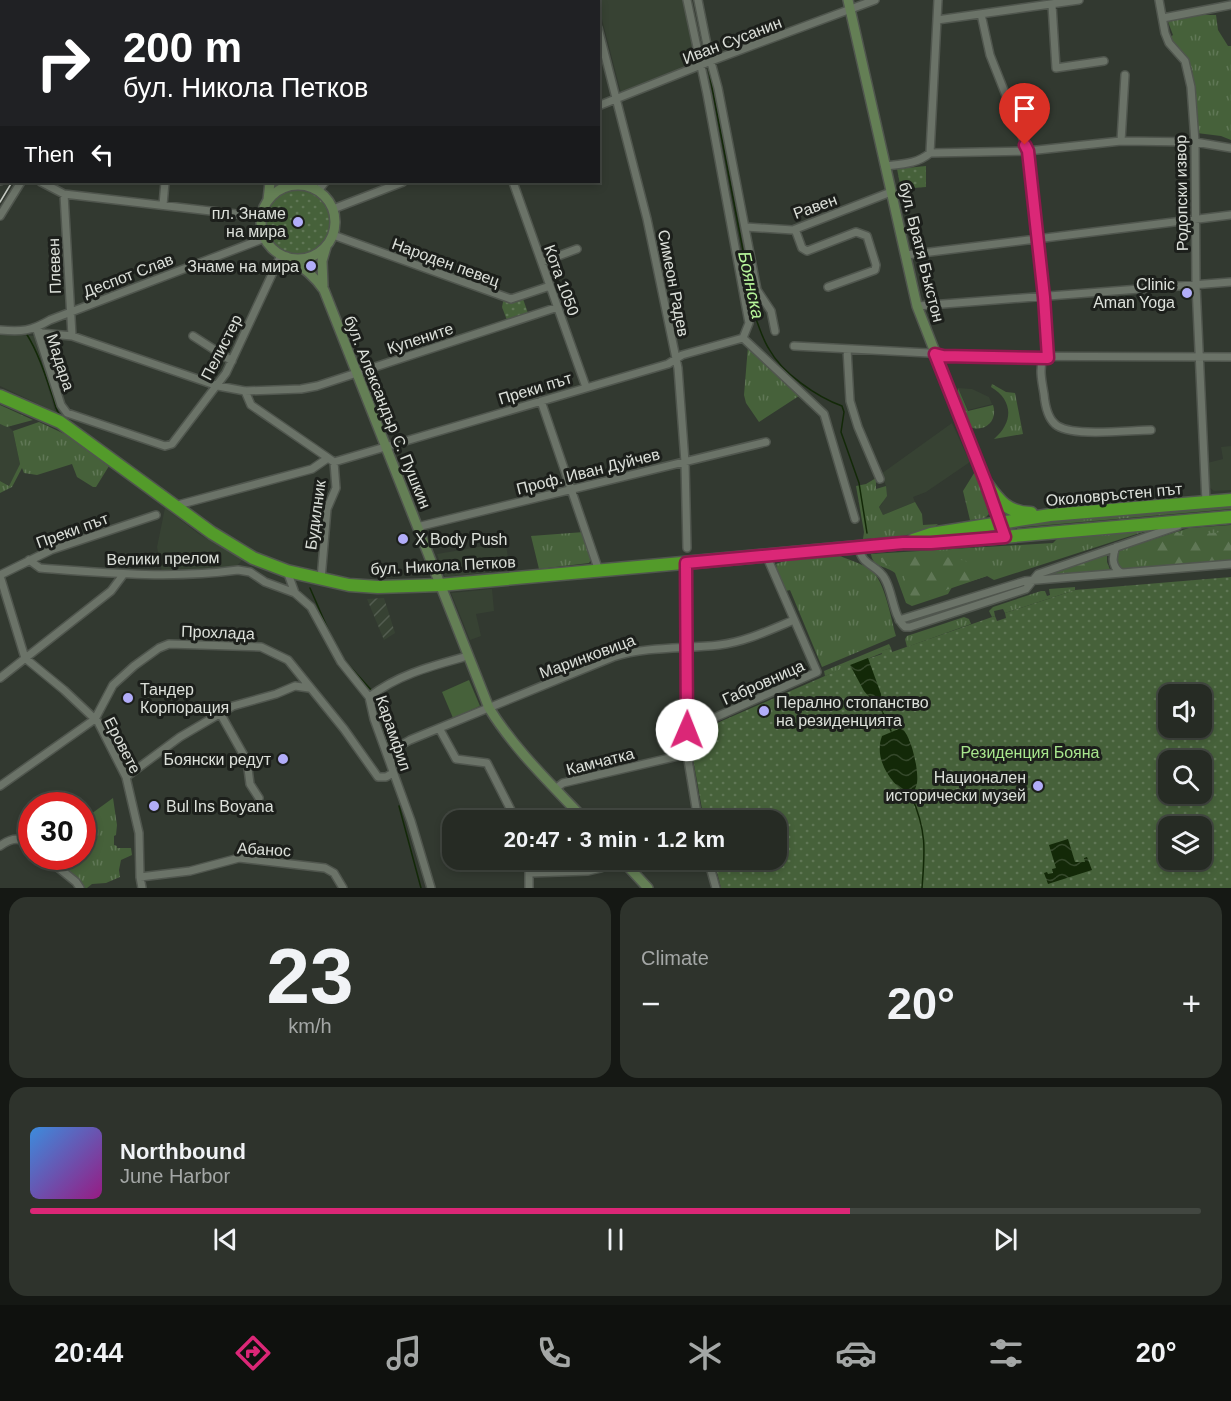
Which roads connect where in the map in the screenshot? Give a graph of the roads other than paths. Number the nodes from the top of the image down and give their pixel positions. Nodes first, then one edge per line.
1 (687, 0) edge
2 (698, 0) edge
3 (875, 0) edge
4 (938, 0) edge
5 (1079, 0) edge
6 (1159, 0) edge
7 (1033, 3) edge
8 (849, 4) edge
9 (1052, 5) junction
10 (1231, 5) edge
11 (981, 14) junction
12 (1163, 18) junction
13 (937, 20) junction
14 (600, 35) edge
15 (711, 61) junction
16 (1104, 61) dead end
17 (701, 65) junction
18 (1125, 75) dead end
19 (617, 99) junction
20 (600, 105) edge
21 (1121, 141) junction
22 (1195, 142) junction
23 (1231, 148) edge
24 (1028, 151) junction
25 (930, 153) junction
26 (885, 166) junction
27 (20, 183) edge
28 (43, 183) edge
29 (165, 183) edge
30 (270, 183) edge
31 (295, 183) edge
32 (325, 183) edge
33 (400, 183) edge
34 (513, 183) edge
35 (304, 186) junction
36 (318, 191) junction
37 (891, 192) junction
38 (64, 194) junction
39 (267, 202) junction
40 (163, 205) junction
41 (333, 209) junction
42 (1231, 215) edge
43 (0, 216) edge
44 (262, 217) junction
45 (1196, 219) junction
46 (746, 227) junction
47 (795, 229) junction
48 (333, 235) junction
49 (265, 237) junction
50 (1038, 238) junction
51 (326, 247) junction
52 (578, 249) dead end
53 (906, 255) junction
54 (284, 256) junction
55 (542, 262) junction
56 (1231, 282) edge
57 (1196, 285) junction
58 (550, 286) junction
59 (828, 288) dead end
60 (324, 290) junction
61 (1044, 297) junction
62 (917, 306) junction
63 (558, 307) junction
64 (69, 312) junction
65 (0, 330) edge
66 (30, 330) junction
67 (775, 330) dead end
68 (72, 336) junction
69 (193, 336) dead end
70 (743, 338) junction
71 (794, 346) dead end
72 (847, 349) junction
73 (935, 354) junction
74 (1200, 357) junction
75 (1231, 357) edge
76 (1046, 358) junction
77 (676, 360) junction
78 (232, 361) junction
79 (357, 373) junction
80 (218, 386) junction
81 (586, 387) junction
82 (245, 391) junction
83 (0, 396) edge
84 (541, 401) junction
85 (1151, 430) dead end
86 (766, 441) dead end
87 (171, 444) joint
88 (386, 447) junction
89 (331, 460) junction
90 (685, 462) junction
91 (880, 479) dead end
92 (986, 483) junction
93 (572, 489) junction
94 (1231, 500) edge
95 (1206, 502) junction
96 (173, 506) junction
97 (156, 515) dead end
98 (1050, 516) junction
99 (1231, 517) edge
100 (855, 519) dead end
101 (1197, 520) junction
102 (999, 523) junction
103 (417, 526) junction
104 (1005, 537) junction
105 (903, 543) junction
106 (859, 547) junction
107 (1116, 547) junction
108 (687, 548) dead end
109 (765, 555) junction
110 (29, 560) junction
111 (686, 563) junction
112 (1231, 564) edge
113 (287, 571) junction
114 (599, 571) junction
115 (1122, 573) junction
116 (0, 575) edge
117 (123, 575) junction
118 (321, 579) junction
119 (1032, 580) junction
120 (440, 585) junction
121 (295, 593) junction
122 (948, 605) junction
123 (951, 614) junction
124 (794, 620) junction
125 (899, 620) junction
126 (687, 646) junction
127 (468, 656) junction
128 (25, 658) junction
129 (0, 678) edge
130 (309, 688) junction
131 (369, 697) junction
132 (489, 708) junction
133 (220, 713) junction
134 (95, 719) junction
135 (439, 728) junction
136 (687, 730) junction
137 (396, 748) junction
138 (386, 752) junction
139 (687, 754) junction
140 (392, 770) junction
141 (126, 777) junction
142 (0, 786) edge
143 (555, 789) junction
144 (259, 798) dead end
145 (511, 810) edge
146 (575, 810) edge
147 (696, 810) edge
148 (18, 838) edge
149 (0, 846) edge
150 (60, 870) edge
151 (592, 870) edge
152 (631, 870) edge
153 (711, 870) edge
154 (529, 873) joint
155 (140, 877) junction
156 (80, 888) edge
157 (142, 888) edge
158 (343, 888) edge
159 (431, 888) edge
160 (529, 888) edge
161 (648, 888) edge
162 (716, 888) edge

1 - 17 street
2 - 15 street
3 - 8 street, Иван Сусанин
4 - 13 street
5 - 9 street
6 - 12 street, Родопски извор
7 - 9 street
7 - 11 street
8 - 15 street, Иван Сусанин
8 - 26 main road, бул. Братя Бъкстон
9 - 16 street
10 - 12 street
11 - 13 street
11 - 24 street
12 - 22 street, Родопски извор
13 - 25 street
14 - 19 street, Симеон Радев
15 - 17 street, Иван Сусанин
15 - 46 street
17 - 19 street, Иван Сусанин
17 - 70 street
18 - 21 street
19 - 20 street, Иван Сусанин
19 - 77 street, Симеон Радев
21 - 22 street
21 - 24 street
22 - 23 street
22 - 45 street, Родопски извор
24 - 25 street
24 - 50 street
25 - 26 street
26 - 37 main road, бул. Братя Бъкстон
27 - 43 street
28 - 38 street
29 - 40 street
30 - 39 main road
31 - 35 main road
32 - 36 street
33 - 41 street
34 - 55 street, Кота 1050
35 - 36 main road
35 - 39 main road
36 - 41 main road
37 - 47 street, Равен
37 - 53 main road, бул. Братя Бъкстон
38 - 40 street
38 - 64 street, Плевен
39 - 44 main road
40 - 44 street
41 - 48 main road
42 - 45 street
44 - 49 main road
45 - 50 street
45 - 57 street, Родопски извор
46 - 47 street, Равен
46 - 67 street
47 - 59 street
48 - 51 main road
48 - 58 street, Народен певец
49 - 54 main road
49 - 64 street, Деспот Слав
50 - 53 street
50 - 61 street
51 - 54 main road
51 - 60 main road, бул. Александър С. Пушкин
52 - 55 street
53 - 62 main road, бул. Братя Бъкстон
54 - 60 main road, бул. Александър С. Пушкин
54 - 78 street, Пелистер
55 - 58 street, Кота 1050
56 - 57 street
57 - 61 street
57 - 74 street, Родопски извор
58 - 63 street, Кота 1050
60 - 79 main road, бул. Александър С. Пушкин
61 - 62 street
61 - 76 street
62 - 73 main road, бул. Братя Бъкстон
63 - 79 street, Купените
63 - 81 street, Кота 1050
64 - 66 street, Деспот Слав
64 - 68 street, Плевен
65 - 66 street
66 - 68 street
66 - 87 street, Мадара
68 - 80 street
69 - 78 street
70 - 77 street, Преки път
70 - 100 street
71 - 72 street
72 - 73 street
72 - 91 street
73 - 76 street
73 - 92 main road, бул. Братя Бъкстон
74 - 75 street
74 - 76 street
74 - 95 street, Родопски извор
76 - 85 street
77 - 81 street, Преки път
77 - 90 street, Симеон Радев
78 - 80 street, Пелистер
79 - 82 street, Купените
79 - 88 main road, бул. Александър С. Пушкин
80 - 82 street, Купените
80 - 87 street, Пелистер
81 - 84 street, Преки път
82 - 89 street, Будилник
83 - 96 highway, бул. Никола Петков
84 - 88 street, Преки път
84 - 93 street
86 - 90 street, Проф. Иван Дуйчев
88 - 89 street, Преки път
88 - 103 main road, бул. Александър С. Пушкин
89 - 96 street, Преки път
89 - 118 street, Будилник
90 - 93 street, Проф. Иван Дуйчев
90 - 108 street, Симеон Радев
92 - 98 highway
92 - 102 main road, бул. Братя Бъкстон
93 - 103 street, Проф. Иван Дуйчев
93 - 114 street
94 - 95 highway, Околовръстен път
95 - 98 highway, Околовръстен път
96 - 113 highway, бул. Никола Петков
97 - 110 street, Преки път
98 - 102 highway, Околовръстен път
99 - 101 highway, Околовръстен път
101 - 104 highway, Околовръстен път
101 - 107 street
102 - 104 main road, бул. Братя Бъкстон
102 - 105 highway, бул. Никола Петков
103 - 120 main road, бул. Александър С. Пушкин
104 - 105 highway, бул. Никола Петков
105 - 106 highway, бул. Никола Петков
106 - 109 highway, бул. Никола Петков
106 - 125 street
107 - 115 street
107 - 119 street
109 - 111 highway, бул. Никола Петков
109 - 124 street
110 - 116 street, Преки път
110 - 117 street, Велики прелом
111 - 114 highway, бул. Никола Петков
111 - 126 street
112 - 115 street
113 - 118 highway, бул. Никола Петков
113 - 121 street, Карамфил
114 - 120 highway, бул. Никола Петков
115 - 119 street
116 - 128 street
117 - 121 street, Велики прелом
117 - 128 street
118 - 120 highway, бул. Никола Петков
119 - 122 street
119 - 123 street
120 - 127 main road, бул. Александър С. Пушкин
121 - 131 street, Карамфил
122 - 123 street
122 - 125 street
123 - 125 street
124 - 126 street, Маринковица
124 - 136 street, Габровница
126 - 132 street, Маринковица
126 - 136 street
127 - 131 street
127 - 132 main road, бул. Александър С. Пушкин
128 - 129 street
128 - 134 street, Еровете
130 - 133 street
130 - 134 street, Прохлада
130 - 140 street, Прохлада
131 - 138 street, Карамфил
132 - 135 street, Маринковица
132 - 143 main road, бул. Александър С. Пушкин
133 - 141 street
133 - 144 street
134 - 141 street, Еровете
134 - 142 street, Прохлада
135 - 137 street, Маринковица
135 - 145 street
136 - 139 street
137 - 138 street, Маринковица
137 - 140 street
138 - 140 street, Карамфил
139 - 143 street, Камчатка
139 - 147 street
140 - 159 street, Карамфил
141 - 155 street, Еровете
143 - 146 main road, бул. Александър С. Пушкин
148 - 149 street
150 - 156 street
151 - 154 street
152 - 161 main road
153 - 162 street
154 - 160 street
155 - 157 street, Еровете
155 - 158 street, Абанос

